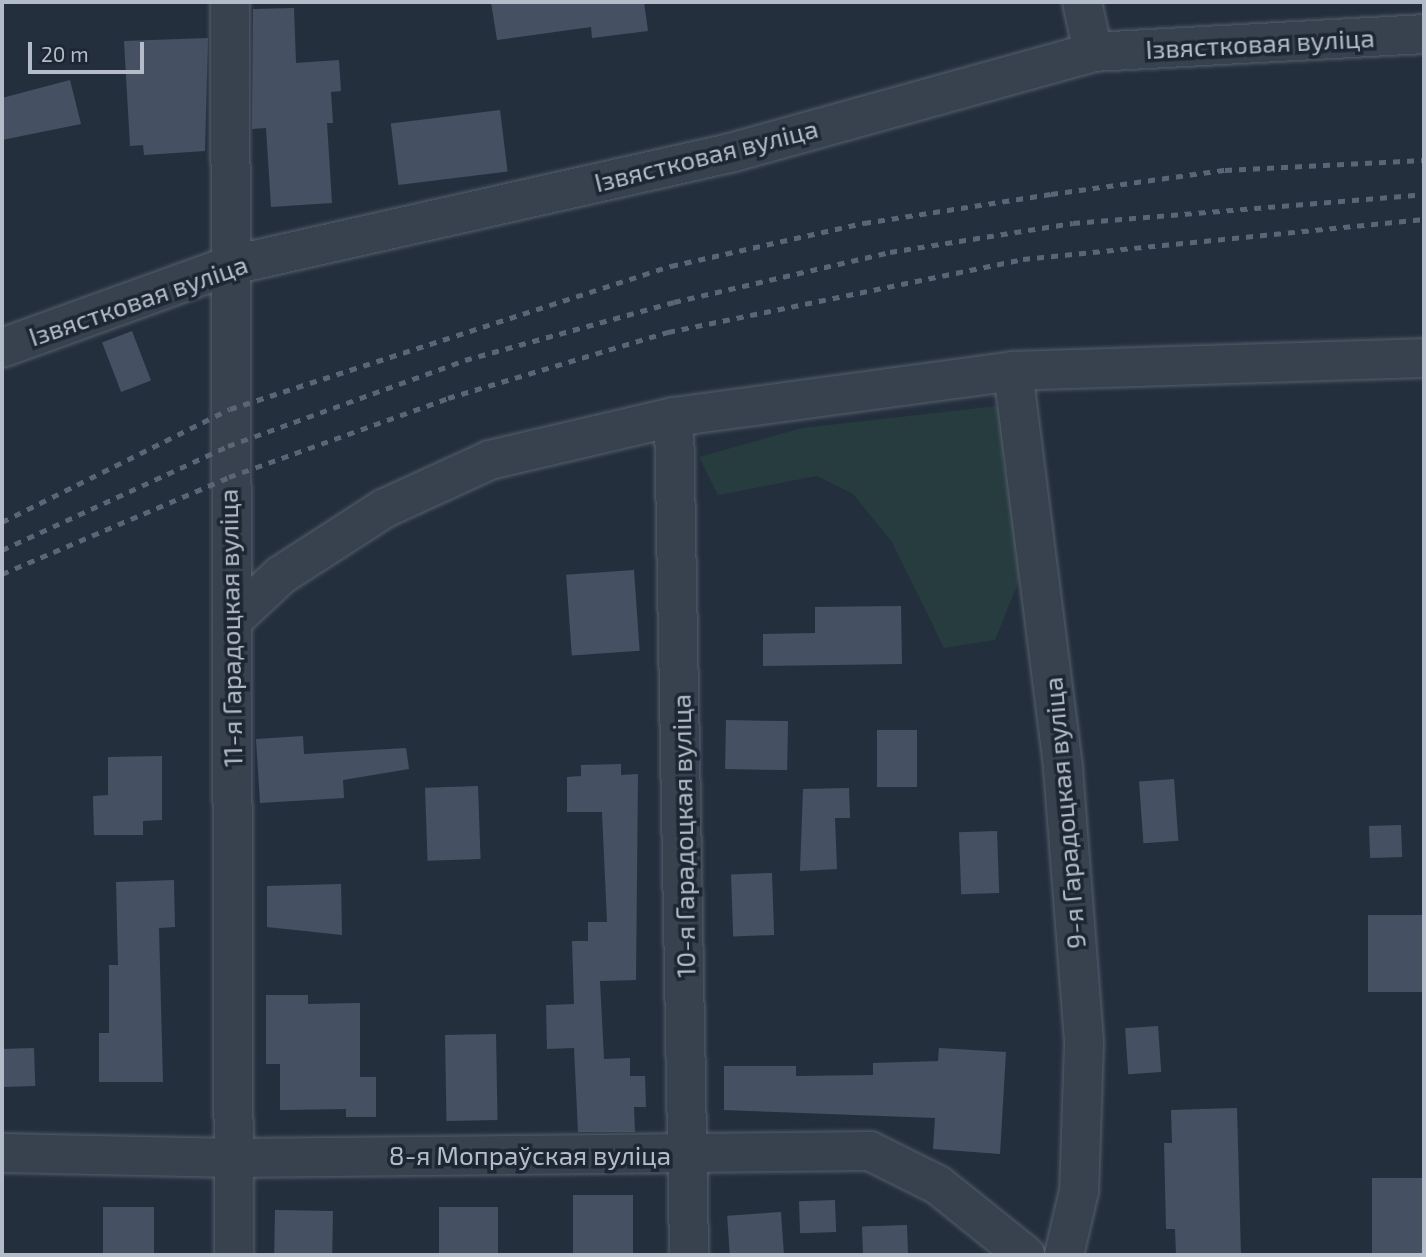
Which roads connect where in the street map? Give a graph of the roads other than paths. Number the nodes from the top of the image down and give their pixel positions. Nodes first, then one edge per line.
1 (230, 2) edge
2 (1082, 2) edge
3 (1424, 34) edge
4 (1093, 52) junction
5 (228, 266) junction
6 (2, 348) edge
7 (1424, 358) edge
8 (1013, 371) junction
9 (674, 417) junction
10 (232, 621) junction
11 (2, 1153) edge
12 (690, 1154) junction
13 (235, 1158) junction
14 (234, 1255) edge
15 (689, 1255) edge
16 (1025, 1255) edge
17 (1064, 1255) edge

1 - 5 street, 11-я Гарадоцкая вуліца
2 - 4 street
3 - 4 street, Ізвястковая вуліца
4 - 5 street, Ізвястковая вуліца
5 - 6 street, Ізвястковая вуліца
5 - 10 street, 11-я Гарадоцкая вуліца
7 - 8 street
8 - 9 street
8 - 17 street, 9-я Гарадоцкая вуліца
9 - 10 street
9 - 12 street, 10-я Гарадоцкая вуліца
10 - 13 street, 11-я Гарадоцкая вуліца
11 - 13 street, 8-я Мопраўская вуліца
12 - 13 street, 8-я Мопраўская вуліца
12 - 15 street, 10-я Гарадоцкая вуліца
12 - 16 street, 8-я Мопраўская вуліца
13 - 14 street, 11-я Гарадоцкая вуліца

